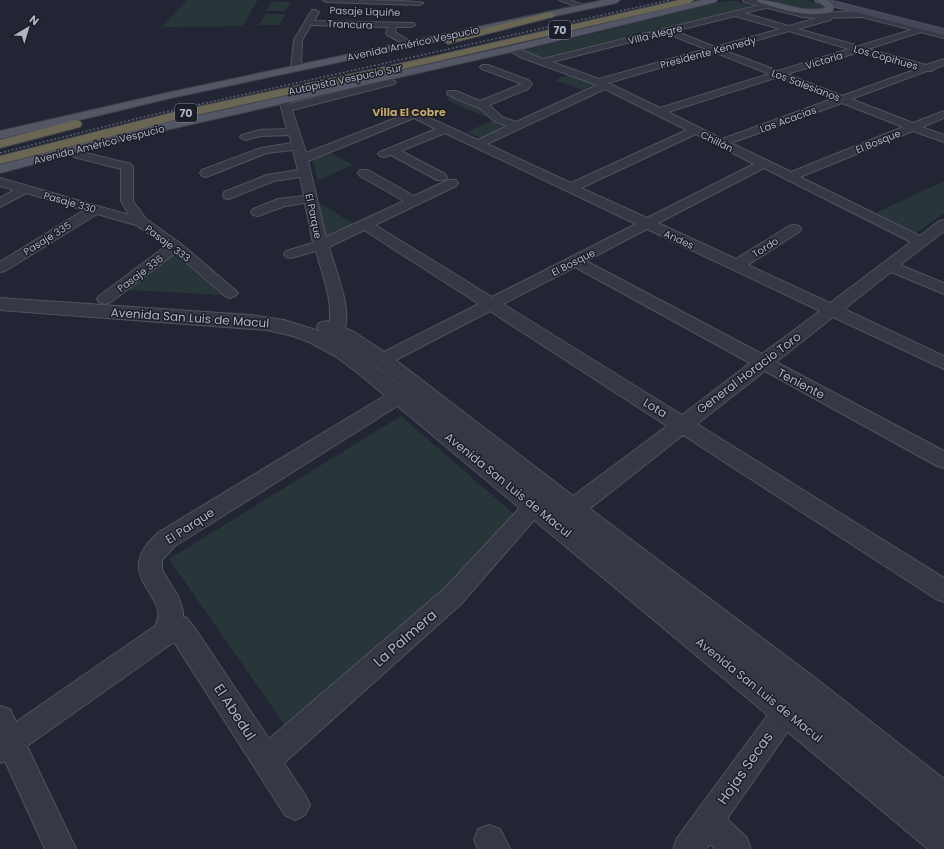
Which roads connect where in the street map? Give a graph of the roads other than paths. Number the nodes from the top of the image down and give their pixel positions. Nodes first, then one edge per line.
1 (326, 0) edge
2 (563, 0) edge
3 (616, 0) edge
4 (690, 0) edge
5 (713, 0) edge
6 (747, 0) edge
7 (820, 0) edge
8 (856, 0) edge
9 (419, 3) dead end
10 (626, 3) dead end
11 (764, 3) edge
12 (584, 7) junction
13 (736, 13) junction
14 (800, 14) junction
15 (550, 15) junction
16 (831, 15) junction
17 (818, 21) junction
18 (308, 23) junction
19 (393, 25) junction
20 (411, 25) dead end
21 (603, 26) junction
22 (790, 29) junction
23 (921, 29) junction
24 (944, 30) edge
25 (667, 31) junction
26 (944, 35) edge
27 (411, 44) junction
28 (510, 49) junction
29 (859, 49) junction
30 (716, 50) junction
31 (394, 55) junction
32 (430, 60) junction
33 (542, 62) junction
34 (944, 62) edge
35 (486, 67) dead end
36 (296, 68) junction
37 (926, 68) junction
38 (938, 72) dead end
39 (779, 74) junction
40 (391, 82) dead end
41 (602, 83) junction
42 (441, 98) dead end
43 (842, 99) junction
44 (285, 104) junction
45 (480, 105) junction
46 (659, 112) junction
47 (944, 114) edge
48 (517, 126) junction
49 (913, 127) junction
50 (445, 129) junction
51 (696, 130) junction
52 (293, 132) junction
53 (0, 135) edge
54 (246, 137) dead end
55 (944, 139) edge
56 (721, 143) junction
57 (0, 144) edge
58 (478, 144) junction
59 (298, 146) junction
60 (73, 150) junction
61 (0, 160) edge
62 (763, 164) junction
63 (303, 165) junction
64 (0, 170) edge
65 (206, 173) dead end
66 (364, 173) dead end
67 (790, 177) junction
68 (0, 182) edge
69 (570, 188) junction
70 (25, 189) junction
71 (229, 195) dead end
72 (311, 199) junction
73 (414, 201) junction
74 (0, 203) edge
75 (95, 209) junction
76 (258, 212) dead end
77 (141, 222) junction
78 (647, 224) junction
79 (366, 225) junction
80 (943, 226) edge
81 (794, 229) dead end
82 (921, 242) junction
83 (321, 245) junction
84 (175, 246) junction
85 (291, 254) dead end
86 (575, 261) junction
87 (736, 266) junction
88 (890, 266) junction
89 (0, 268) edge
90 (944, 288) edge
91 (0, 290) edge
92 (230, 293) dead end
93 (105, 299) junction
94 (0, 304) edge
95 (491, 304) junction
96 (832, 310) junction
97 (336, 331) junction
98 (382, 360) junction
99 (762, 363) junction
100 (944, 363) edge
101 (406, 391) junction
102 (681, 425) junction
103 (944, 460) edge
104 (534, 506) junction
105 (563, 516) junction
106 (944, 591) edge
107 (172, 624) junction
108 (803, 688) junction
109 (785, 712) junction
110 (4, 737) edge
111 (266, 760) junction
112 (944, 800) edge
113 (295, 804) dead end
114 (708, 821) junction
115 (944, 840) edge
116 (61, 849) edge
117 (688, 849) edge
118 (736, 849) edge

1 - 9 street
1 - 18 street
2 - 12 street
3 - 12 main road, Avenida Américo Vespucio
4 - 32 highway, Autopista Vespucio Sur / 70
5 - 21 main road, Avenida Américo Vespucio
6 - 11 street
7 - 11 main road
7 - 24 main road
8 - 24 street
10 - 31 highway, Autopista Vespucio Sur / 70
11 - 13 street, Villa Alegre
11 - 14 street
12 - 15 main road, Avenida Américo Vespucio
13 - 22 street, Los Copihues
13 - 25 street, Villa Alegre
14 - 16 street
14 - 17 street
15 - 27 main road, Avenida Américo Vespucio
15 - 31 highway
16 - 17 street, Presidente Kennedy
16 - 23 street
17 - 22 street, Presidente Kennedy
18 - 19 street, Trancura
18 - 36 street
19 - 20 street, Trancura
19 - 27 street, Trancura
21 - 28 main road, Avenida Américo Vespucio
21 - 32 highway
22 - 29 street, Los Copihues
22 - 30 street, Presidente Kennedy
23 - 26 street
23 - 29 street, Victoria
25 - 30 street, Los Salesianos
25 - 33 street, Villa Alegre
27 - 36 main road, Avenida Américo Vespucio
28 - 33 street, Chillán
28 - 44 main road, Avenida Américo Vespucio
29 - 37 street, Los Copihues
29 - 39 street, Victoria
30 - 39 street, Los Salesianos
30 - 41 street, Presidente Kennedy
31 - 57 highway, Autopista Vespucio Sur / 70
32 - 61 highway, Autopista Vespucio Sur / 70
33 - 41 street, Chillán
34 - 37 street, Las Acacias
35 - 45 street
36 - 53 main road, Avenida Américo Vespucio
37 - 38 street, Los Copihues
37 - 43 street, Las Acacias
39 - 43 street, Los Salesianos
39 - 46 street, Victoria
40 - 44 street
41 - 46 street, Chillán
41 - 48 street, Presidente Kennedy
42 - 45 street
43 - 49 street, Los Salesianos
43 - 56 street, Las Acacias
44 - 52 street, El Parque
44 - 60 main road, Avenida Américo Vespucio
45 - 48 street
46 - 51 street, Chillán
47 - 49 street, El Bosque
48 - 58 street, Presidente Kennedy
49 - 55 street, Los Salesianos
49 - 67 street, El Bosque
50 - 58 street, Andes
50 - 63 street, Andes
50 - 73 street
51 - 56 street, Chillán
51 - 69 street
52 - 54 street
52 - 59 street, El Parque
56 - 62 street, Chillán
58 - 69 street, Andes
59 - 63 street, El Parque
59 - 65 street
60 - 64 main road, Avenida Américo Vespucio
60 - 77 street, Pasaje 333
62 - 67 street, Chillán
62 - 78 street, El Bosque
63 - 71 street
63 - 72 street, El Parque
66 - 73 street
67 - 82 street, Chillán
68 - 70 street, Pasaje 330
69 - 78 street, Andes
70 - 74 street
70 - 75 street, Pasaje 330
72 - 76 street
72 - 83 street, El Parque
73 - 79 street
75 - 77 street, Pasaje 330
75 - 89 street, Pasaje 335
77 - 84 street, Pasaje 333
78 - 86 street, El Bosque
78 - 87 street, Andes
79 - 83 street
79 - 95 street, Lota
80 - 82 street, General Horacio Toro
81 - 87 street, Tordo
82 - 88 street, General Horacio Toro
83 - 85 street
83 - 97 street, El Parque
84 - 92 street, Pasaje 333
84 - 93 street, Pasaje 336
86 - 95 street, El Bosque
86 - 99 street, Teniente
87 - 96 street, Andes
88 - 90 street
88 - 96 street, General Horacio Toro
91 - 93 street, Avenida San Luis de Macul
93 - 97 street, Avenida San Luis de Macul
94 - 101 street, Avenida San Luis de Macul
95 - 98 street, El Bosque
95 - 102 street, Lota
96 - 99 street, General Horacio Toro
96 - 100 street, Andes
97 - 98 street, Avenida San Luis de Macul
98 - 101 street, Avenida San Luis de Macul
99 - 102 street, General Horacio Toro
99 - 103 street, Teniente
101 - 104 street, Avenida San Luis de Macul
101 - 105 street, Avenida San Luis de Macul
101 - 107 street, El Parque
102 - 105 street, General Horacio Toro
102 - 106 street, Lota
104 - 105 street, Avenida San Luis de Macul
104 - 111 street, La Palmera
105 - 108 street, Avenida San Luis de Macul
105 - 109 street, Avenida San Luis de Macul
107 - 110 street
107 - 111 street, El Abedul
108 - 109 street, Hojas Secas
108 - 112 street, Avenida San Luis de Macul
109 - 114 street, Hojas Secas
109 - 115 street, Avenida San Luis de Macul
110 - 116 street
111 - 113 street, El Abedul
114 - 117 street, Hojas Secas
114 - 118 street

